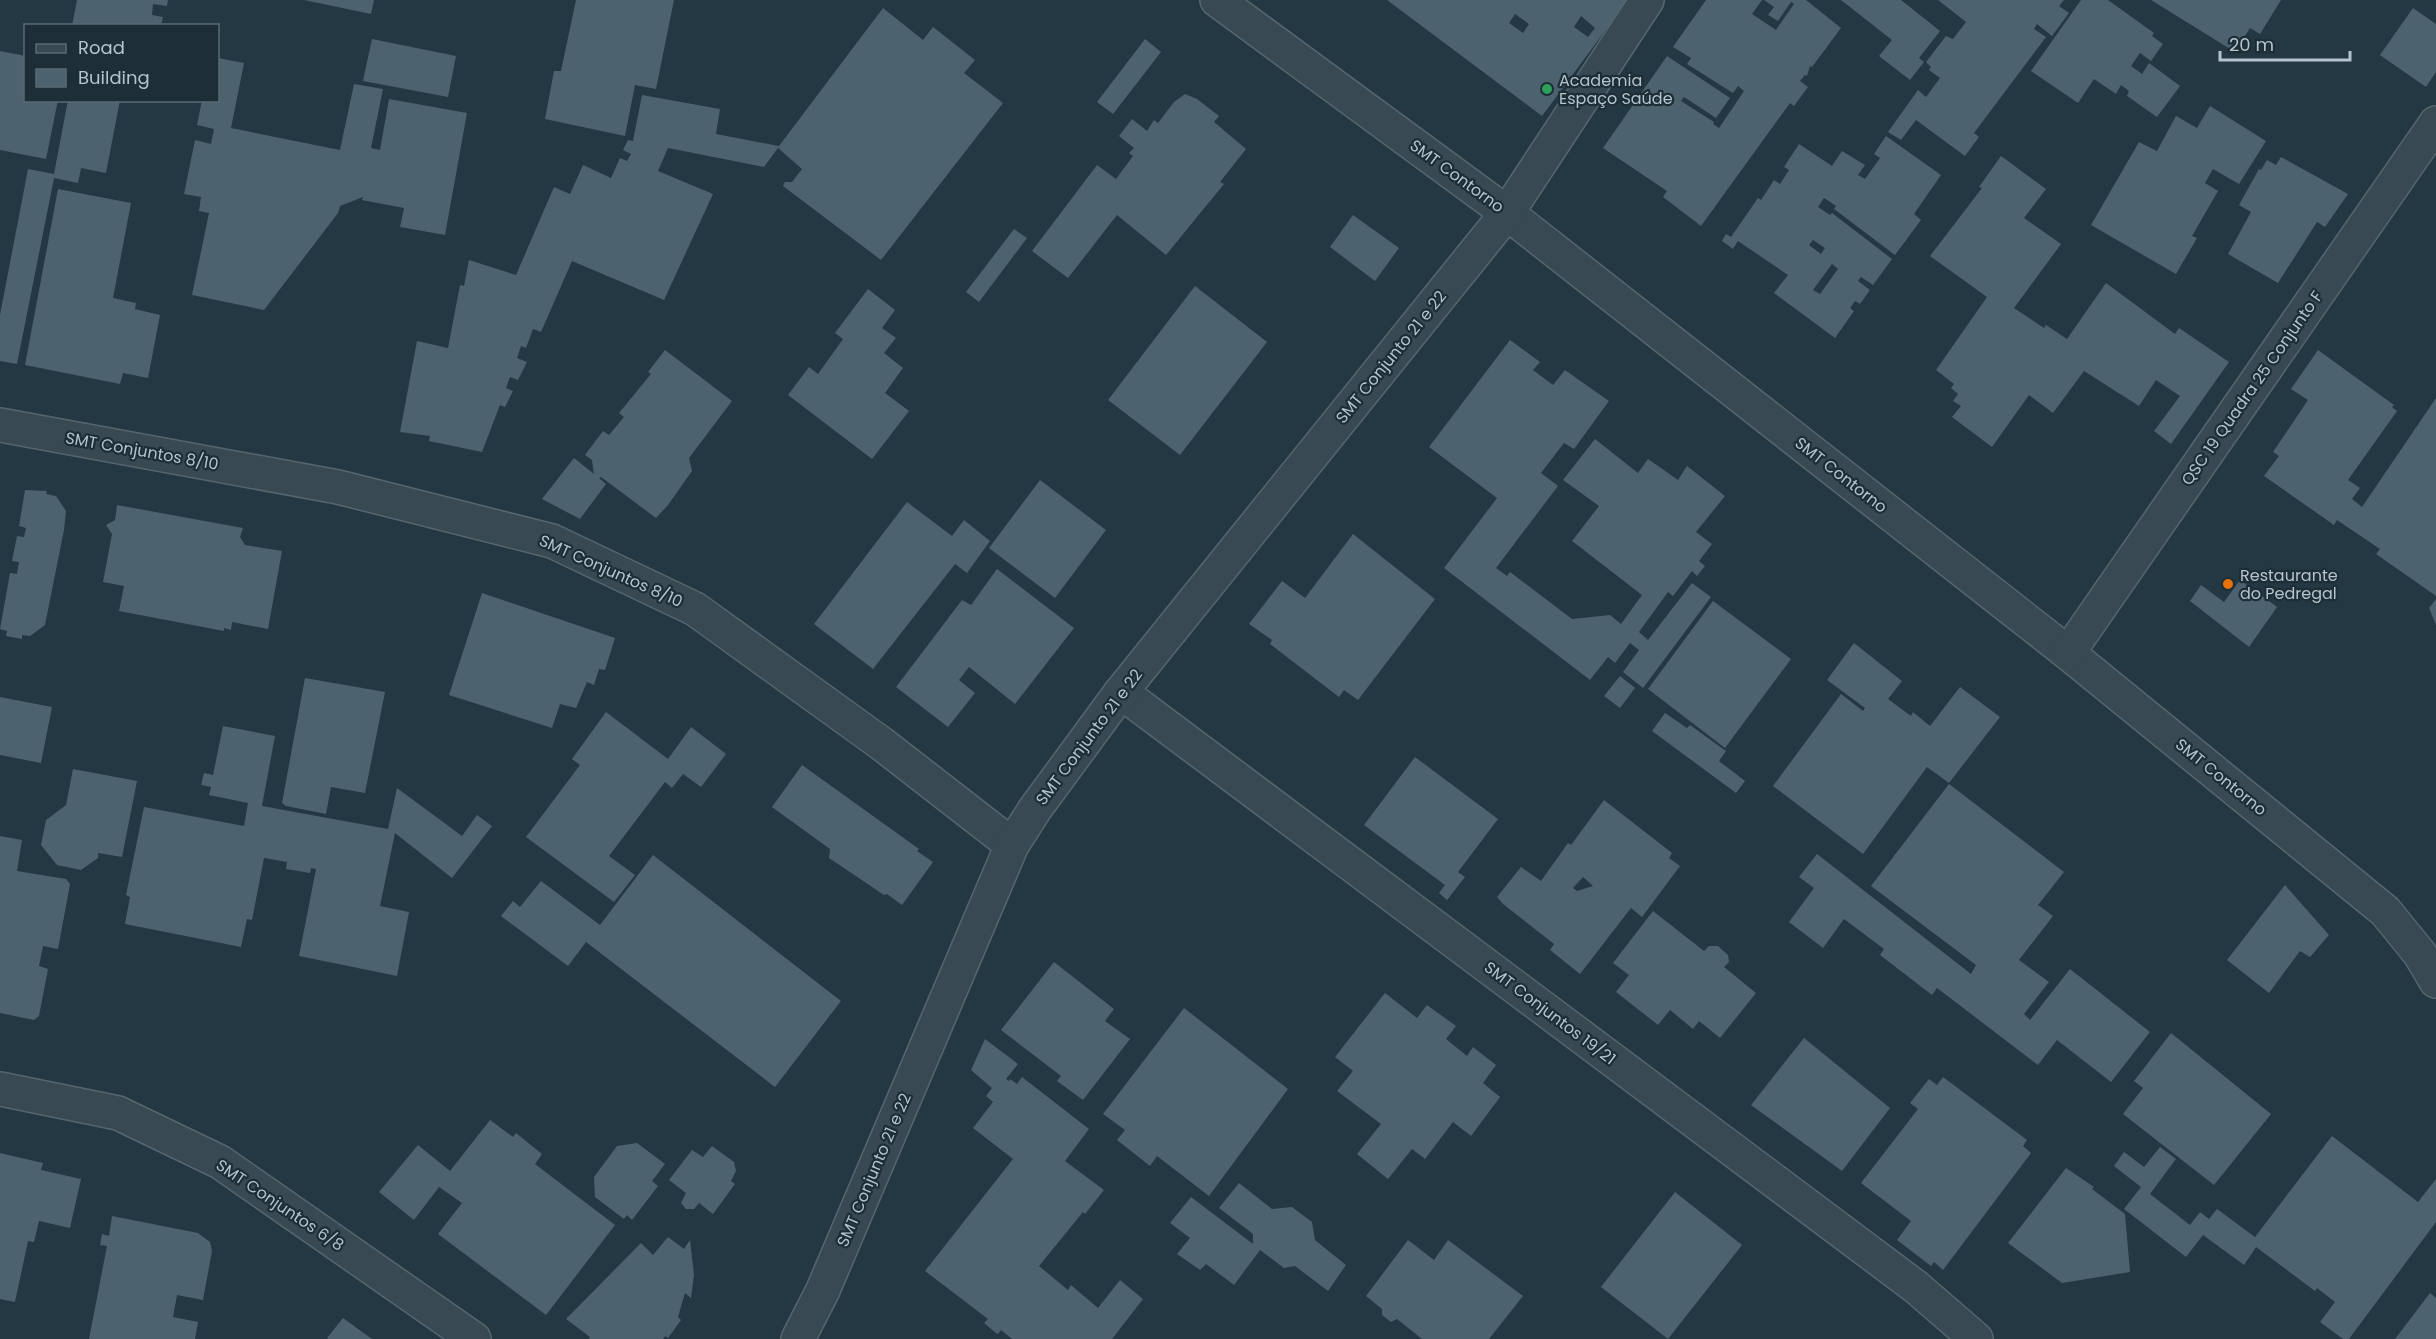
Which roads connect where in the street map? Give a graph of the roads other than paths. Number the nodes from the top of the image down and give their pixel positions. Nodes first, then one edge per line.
1 (1217, 0) edge
2 (1647, 0) edge
3 (2436, 123) edge
4 (1507, 213) junction
5 (0, 425) edge
6 (2068, 653) junction
7 (1121, 692) junction
8 (1012, 845) junction
9 (2436, 981) edge
10 (0, 1089) edge
11 (474, 1339) edge
12 (798, 1339) edge
13 (1976, 1339) edge

1 - 4 street, SMT Contorno
2 - 4 street, SMT Conjunto 21 e 22
3 - 6 street, QSC 19 Quadra 25 Conjunto F
4 - 6 street, SMT Contorno
4 - 7 street, SMT Conjunto 21 e 22
5 - 8 street, SMT Conjuntos 8/10
6 - 9 street, SMT Contorno
7 - 8 street, SMT Conjunto 21 e 22
7 - 13 street, SMT Conjuntos 19/21
8 - 12 street, SMT Conjunto 21 e 22
10 - 11 street, SMT Conjuntos 6/8

